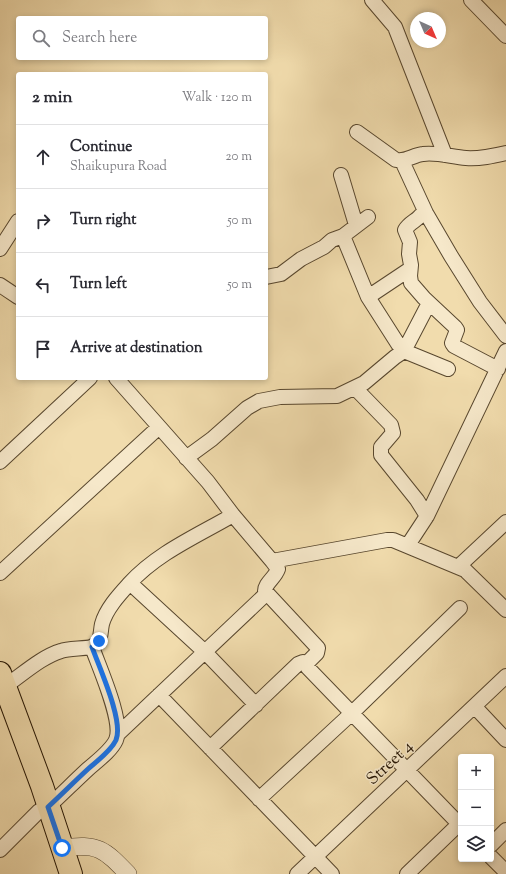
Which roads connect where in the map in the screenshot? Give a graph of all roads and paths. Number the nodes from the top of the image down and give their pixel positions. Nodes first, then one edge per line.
1 (372, 0) edge
2 (471, 0) edge
3 (506, 36) edge
4 (357, 132) dead end
5 (506, 153) edge
6 (445, 154) junction
7 (402, 161) junction
8 (341, 175) dead end
9 (426, 213) junction
10 (368, 217) dead end
11 (16, 224) edge
12 (356, 225) junction
13 (343, 236) junction
14 (0, 249) edge
15 (410, 269) junction
16 (268, 277) edge
17 (0, 285) edge
18 (16, 296) edge
19 (368, 297) junction
20 (429, 303) junction
21 (506, 336) edge
22 (404, 351) junction
23 (506, 351) edge
24 (498, 368) junction
25 (448, 369) dead end
26 (88, 380) edge
27 (118, 380) edge
28 (355, 388) junction
29 (159, 427) junction
30 (186, 458) junction
31 (0, 462) edge
32 (233, 516) junction
33 (427, 516) junction
34 (506, 522) edge
35 (408, 546) junction
36 (272, 560) junction
37 (459, 566) junction
38 (0, 573) edge
39 (130, 583) junction
40 (267, 593) junction
41 (460, 608) dead end
42 (506, 610) edge
43 (92, 647) junction
44 (205, 652) junction
45 (306, 663) junction
46 (506, 676) edge
47 (1, 688) edge
48 (159, 695) junction
49 (256, 705) junction
50 (475, 707) junction
51 (352, 713) junction
52 (118, 734) junction
53 (506, 740) edge
54 (210, 748) junction
55 (407, 770) junction
56 (259, 799) junction
57 (44, 809) junction
58 (458, 823) edge
59 (459, 826) edge
60 (506, 830) edge
61 (494, 841) edge
62 (2, 844) edge
63 (62, 848) junction
64 (315, 857) junction
65 (494, 860) edge
66 (414, 872) edge
67 (506, 872) edge
68 (60, 874) edge
69 (71, 874) edge
70 (128, 874) edge
71 (297, 874) edge
72 (332, 874) edge

1 - 6 street
2 - 3 street
4 - 7 street
5 - 6 street
6 - 7 street
7 - 9 street
8 - 12 street
9 - 15 street
9 - 21 street
10 - 12 street
11 - 14 street
12 - 13 street
13 - 16 street
13 - 19 street
15 - 19 street
15 - 20 street
17 - 18 street
19 - 22 street
20 - 22 street
20 - 24 street
22 - 25 street
22 - 28 street
23 - 24 street
24 - 33 street
26 - 31 street
27 - 29 street
28 - 30 street
28 - 33 street
29 - 30 street
29 - 38 street
30 - 32 street
32 - 36 street
32 - 39 street
33 - 35 street
34 - 37 street
35 - 36 street
35 - 37 street
36 - 40 street
37 - 42 street
39 - 43 street
39 - 44 street
40 - 44 street
40 - 45 street
41 - 51 street
43 - 47 street
43 - 52 street
44 - 48 street
44 - 49 street
45 - 49 street
45 - 51 street
46 - 50 street, Street 4
47 - 57 main road
48 - 52 street
48 - 54 street
49 - 54 street
50 - 53 street
50 - 55 street, Street 4
51 - 55 street
51 - 56 street
52 - 57 street
54 - 56 street
55 - 58 street
55 - 64 street, Street 4
56 - 64 street
57 - 62 street
57 - 63 main road
57 - 68 main road
59 - 66 street
60 - 61 street
63 - 69 main road
63 - 70 street
64 - 71 street, Street 4
64 - 72 street
65 - 67 street

